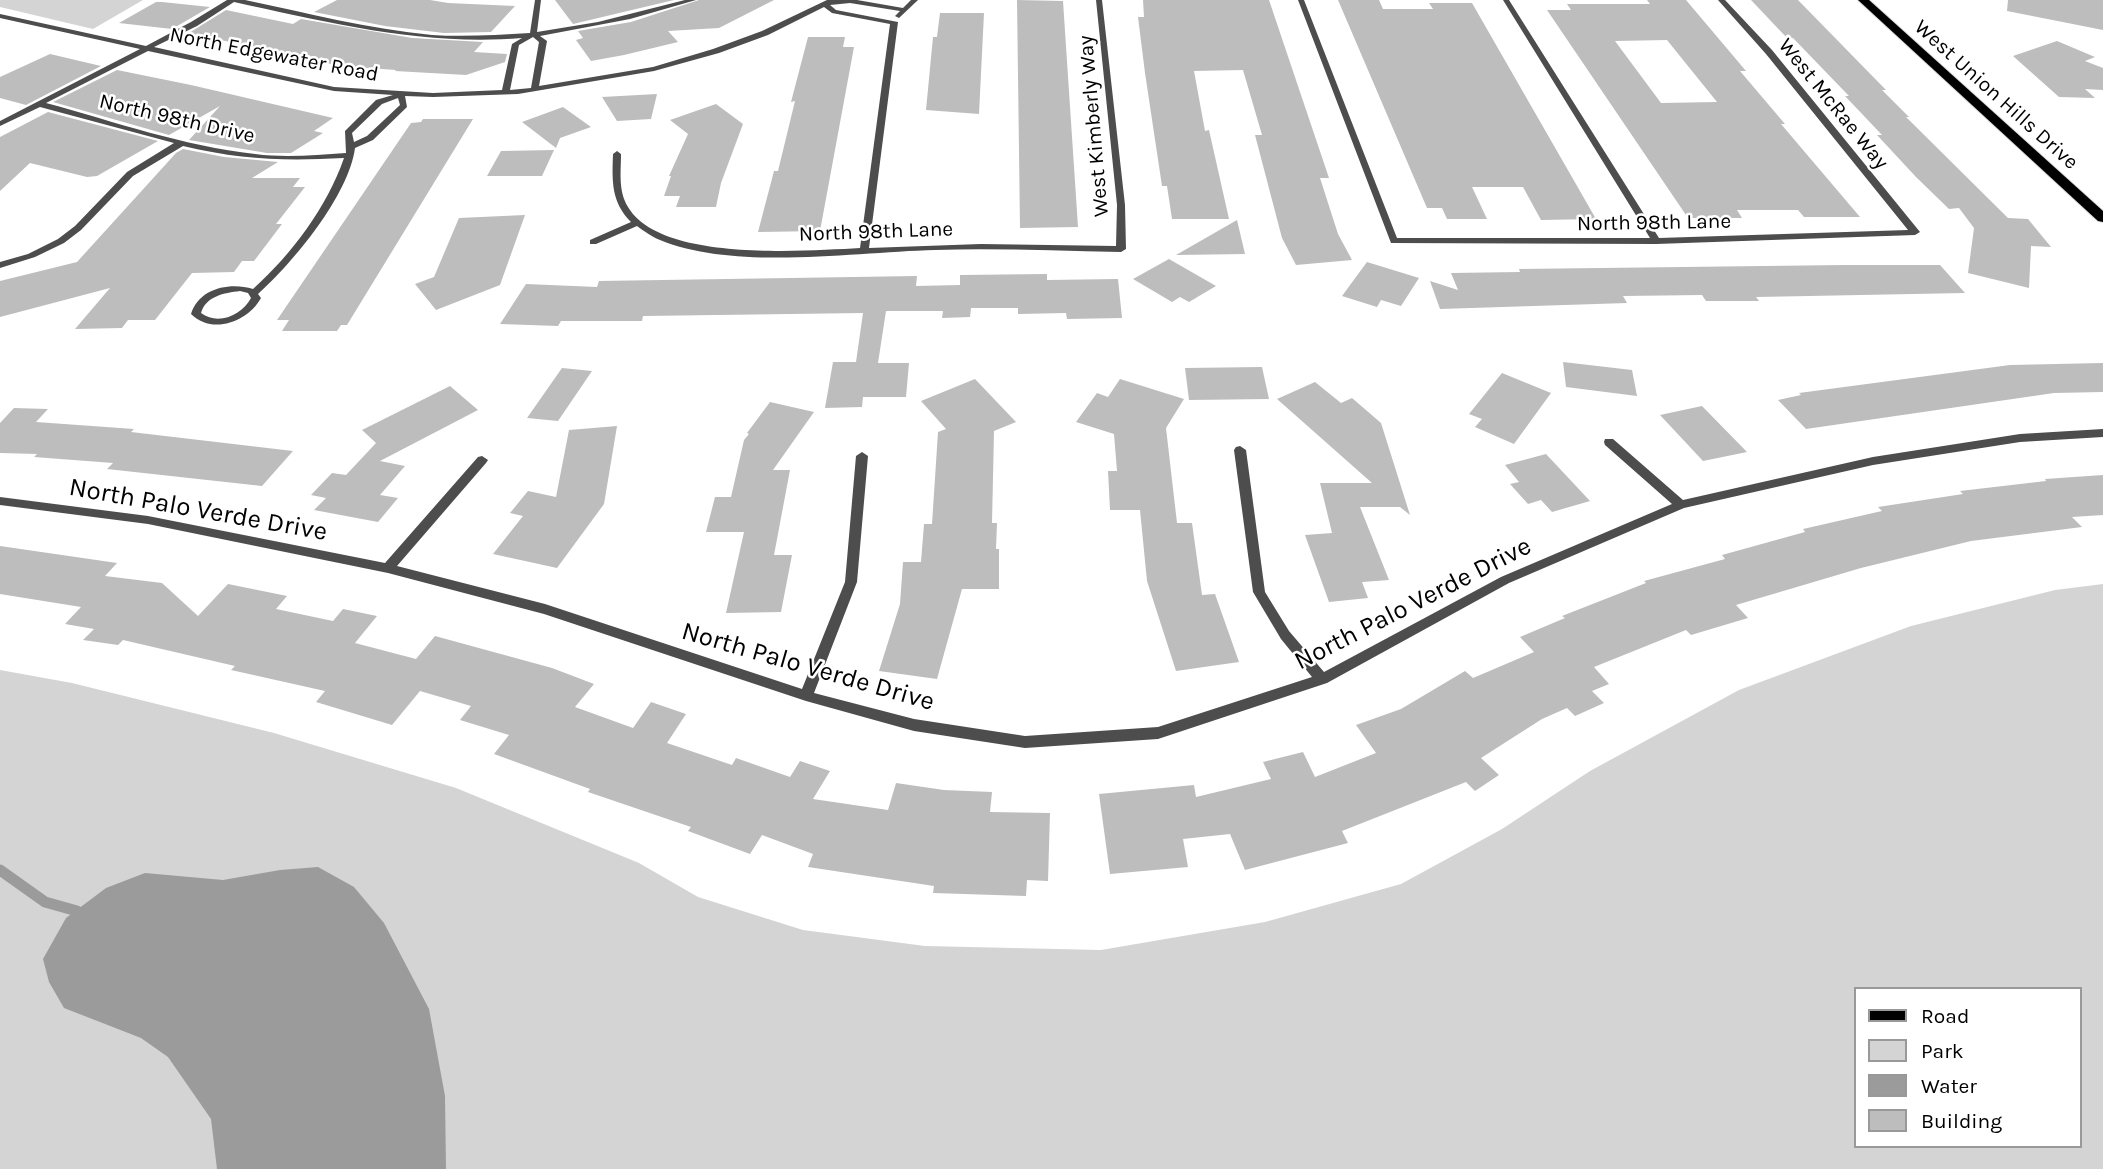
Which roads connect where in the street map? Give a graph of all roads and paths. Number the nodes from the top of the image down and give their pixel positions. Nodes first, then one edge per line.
1 (233, 0) edge
2 (538, 0) edge
3 (693, 0) edge
4 (915, 0) edge
5 (1099, 0) edge
6 (1301, 0) edge
7 (1506, 0) edge
8 (1721, 0) edge
9 (1863, 0) edge
10 (827, 1) edge
11 (905, 10) junction
12 (0, 16) edge
13 (894, 22) junction
14 (533, 34) junction
15 (148, 49) junction
16 (534, 90) junction
17 (505, 93) junction
18 (401, 95) junction
19 (39, 104) junction
20 (0, 124) edge
21 (183, 142) junction
22 (351, 151) junction
23 (617, 154) dead end
24 (2103, 218) edge
25 (637, 223) junction
26 (1915, 232) joint
27 (1656, 241) junction
28 (593, 242) dead end
29 (1121, 249) joint
30 (864, 250) junction
31 (0, 265) edge
32 (254, 293) junction
33 (2103, 433) edge
34 (1609, 442) dead end
35 (1240, 450) dead end
36 (862, 456) dead end
37 (482, 460) dead end
38 (0, 501) edge
39 (1681, 505) junction
40 (388, 568) junction
41 (1322, 679) junction
42 (806, 696) junction

1 - 14 street
1 - 15 street
2 - 14 street
3 - 14 street
4 - 11 street
5 - 29 street, West Kimberly Way
6 - 27 street, North 98th Lane
7 - 27 street
8 - 26 street, West McRae Way
9 - 24 main road, West Union Hills Drive
10 - 11 street
10 - 13 street
10 - 16 street, North Edgewater Road
11 - 13 street
12 - 15 street, North Edgewater Road
13 - 30 street
14 - 16 street
14 - 17 street
15 - 18 street, North Edgewater Road
15 - 19 street
16 - 17 street, North Edgewater Road
17 - 18 street, North Edgewater Road
18 - 22 street
18 - 22 street
19 - 20 street
19 - 21 street, North 98th Drive
21 - 22 street, North 98th Drive
21 - 31 street
22 - 32 street
23 - 25 street, North 98th Lane
25 - 28 street
25 - 30 street, North 98th Lane
26 - 27 street, North 98th Lane
29 - 30 street, North 98th Lane
32 - 32 street
33 - 39 street, North Palo Verde Drive
34 - 39 street
35 - 41 street
36 - 42 street
37 - 40 street
38 - 40 street, North Palo Verde Drive
39 - 41 street, North Palo Verde Drive
40 - 42 street, North Palo Verde Drive
41 - 42 street, North Palo Verde Drive

